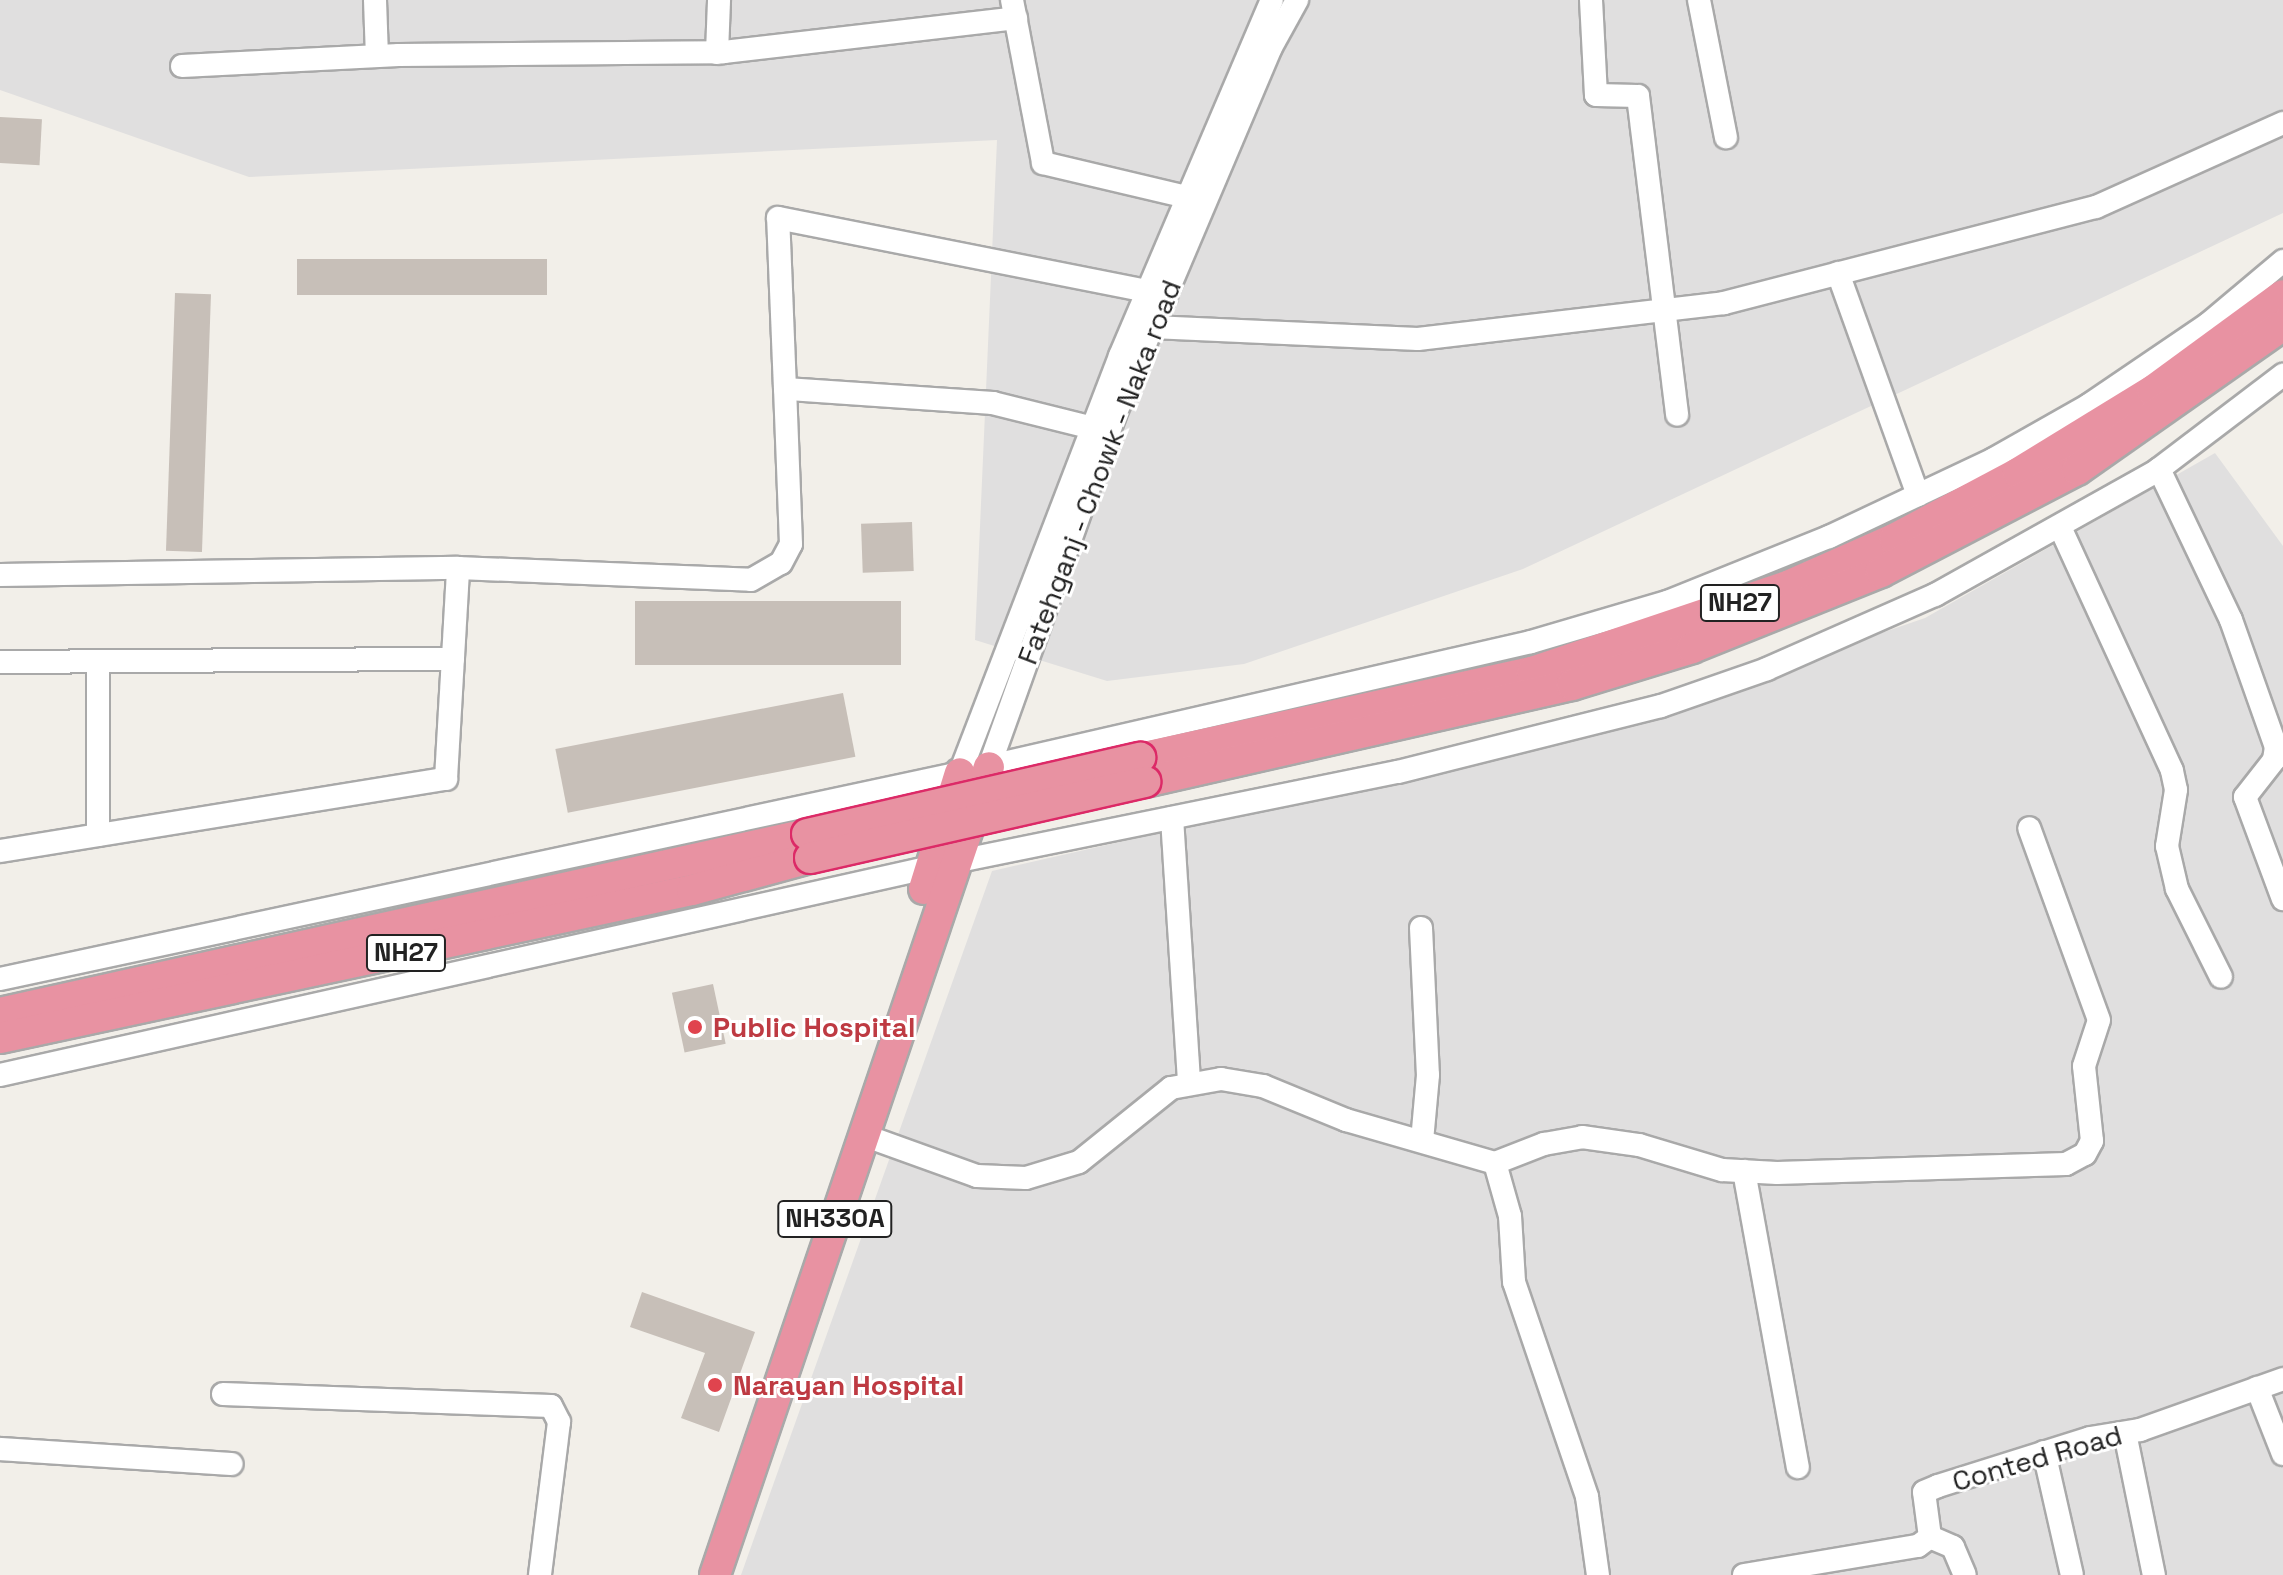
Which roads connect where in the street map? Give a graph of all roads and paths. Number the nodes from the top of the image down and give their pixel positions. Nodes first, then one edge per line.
1 (375, 0) edge
2 (719, 0) edge
3 (1272, 0) edge
4 (1297, 0) edge
5 (1591, 0) edge
6 (1699, 0) edge
7 (1014, 9) edge
8 (717, 53) junction
9 (377, 56) junction
10 (182, 66) dead end
11 (2283, 123) edge
12 (1726, 137) dead end
13 (1195, 199) junction
14 (2283, 261) edge
15 (1838, 273) junction
16 (1156, 293) junction
17 (2281, 307) edge
18 (1664, 310) junction
19 (1152, 327) junction
20 (2283, 375) edge
21 (785, 389) junction
22 (1677, 415) dead end
23 (1101, 430) junction
24 (2159, 469) junction
25 (1918, 495) junction
26 (2060, 527) junction
27 (458, 568) junction
28 (0, 575) edge
29 (453, 659) junction
30 (0, 662) edge
31 (98, 662) junction
32 (975, 770) junction
33 (1172, 818) junction
34 (2029, 828) dead end
35 (98, 835) junction
36 (809, 846) junction
37 (0, 851) edge
38 (943, 865) junction
39 (2283, 899) edge
40 (1421, 928) dead end
41 (2221, 977) dead end
42 (0, 979) edge
43 (0, 1013) edge
44 (0, 1038) edge
45 (0, 1075) edge
46 (1189, 1082) junction
47 (863, 1135) junction
48 (1422, 1141) junction
49 (1495, 1163) junction
50 (1744, 1171) junction
51 (2283, 1379) edge
52 (2257, 1388) junction
53 (223, 1394) dead end
54 (2125, 1433) junction
55 (0, 1449) edge
56 (2044, 1452) junction
57 (2283, 1454) edge
58 (232, 1464) dead end
59 (1798, 1467) dead end
60 (1930, 1537) junction
61 (540, 1575) edge
62 (698, 1575) edge
63 (715, 1575) edge
64 (1598, 1575) edge
65 (1744, 1575) edge
66 (1965, 1575) edge
67 (2072, 1575) edge
68 (2154, 1575) edge

1 - 9 street
2 - 8 street
3 - 13 street
4 - 13 street
5 - 18 street
6 - 12 street
7 - 8 street
7 - 13 street
8 - 9 street
9 - 10 street
11 - 15 street
13 - 16 street
14 - 25 street
15 - 18 street
15 - 25 street
16 - 19 street, Fatehganj - Chowk - Naka road
16 - 21 street
16 - 23 street
17 - 36 highway, NH27, bridge
18 - 19 street
18 - 22 street
19 - 23 street, Fatehganj - Chowk - Naka road
20 - 24 street
21 - 23 street
21 - 27 street
23 - 32 street, Fatehganj - Chowk - Naka road
24 - 26 street
24 - 39 street
25 - 32 street
26 - 33 street
26 - 41 street
27 - 28 street
27 - 29 street
29 - 31 street
29 - 35 street
30 - 31 street
31 - 35 street
32 - 38 highway, Fatehganj - Chowk - Naka road / NH330A
32 - 42 street
33 - 38 street
33 - 46 street
34 - 50 street
35 - 37 street
36 - 43 highway, NH27
36 - 44 highway, NH27
38 - 45 street
38 - 47 highway, NH330A
38 - 62 highway, NH330A
40 - 48 street
46 - 47 street
46 - 48 street
47 - 63 highway, NH330A
48 - 49 street
49 - 50 street
49 - 64 street
50 - 59 street
51 - 52 street, Conted Road
52 - 54 street, Conted Road
52 - 57 street
53 - 61 street
54 - 56 street, Conted Road
54 - 68 street
55 - 58 street
56 - 60 street, Conted Road
56 - 67 street
60 - 65 street
60 - 66 street

